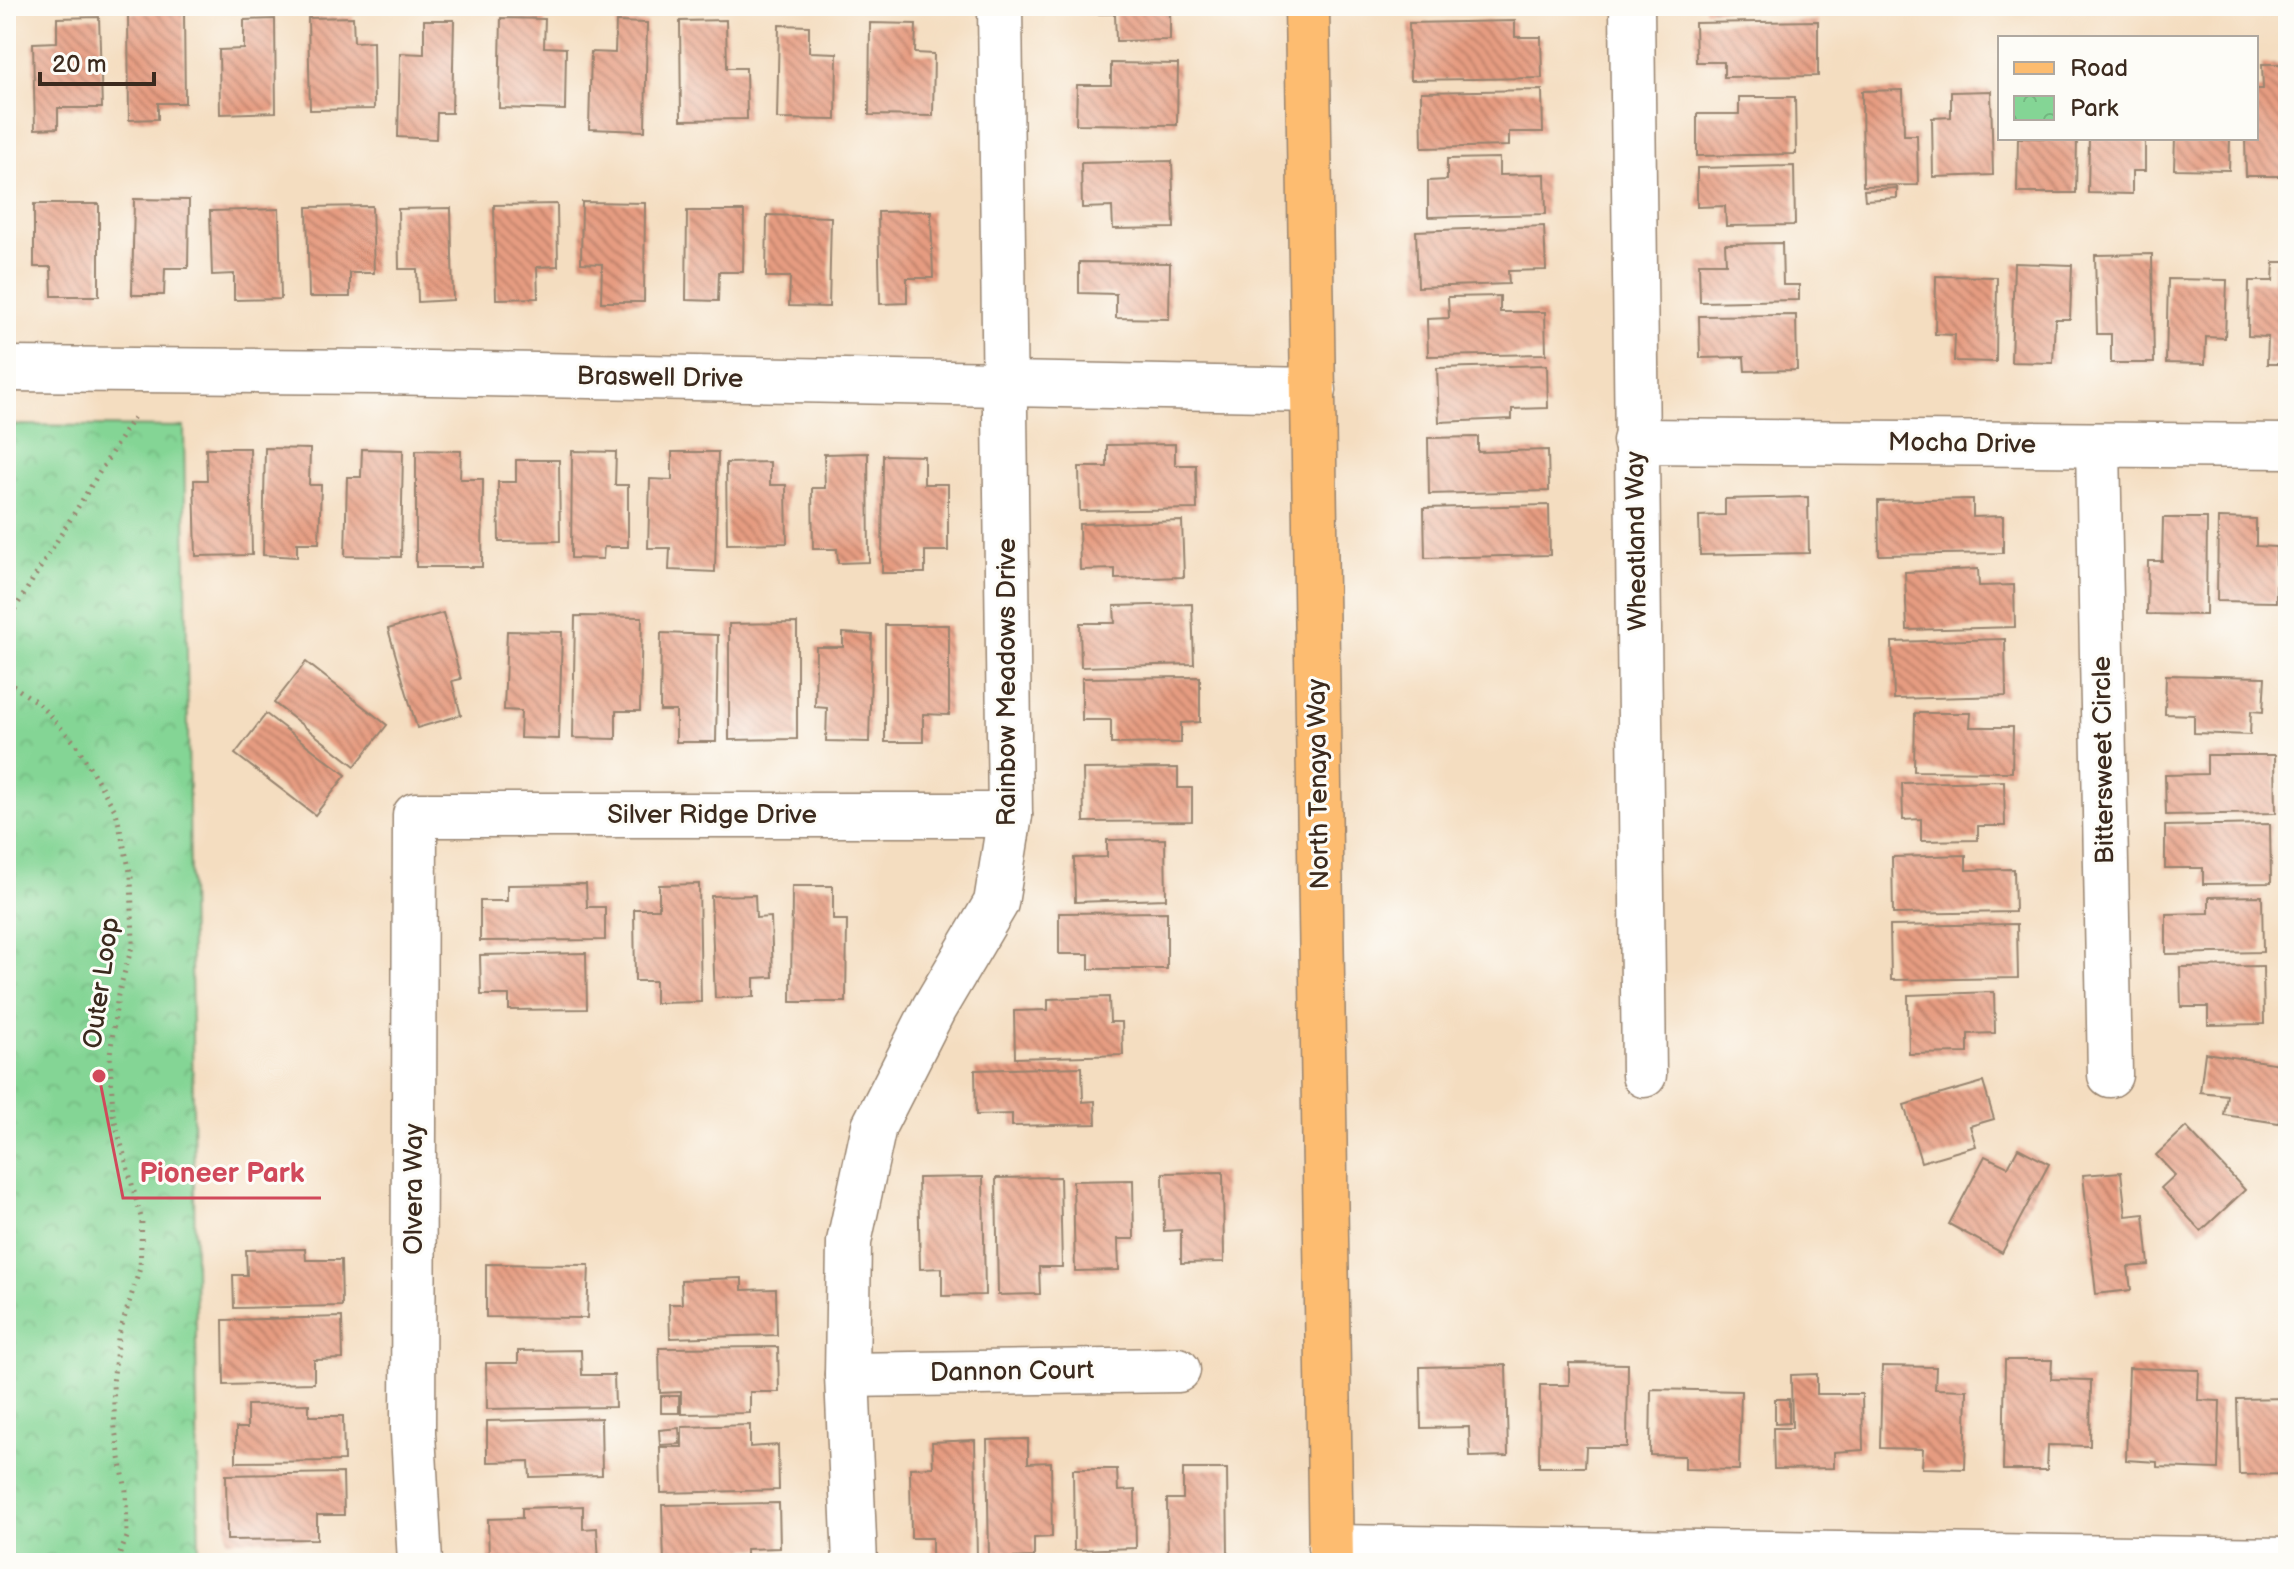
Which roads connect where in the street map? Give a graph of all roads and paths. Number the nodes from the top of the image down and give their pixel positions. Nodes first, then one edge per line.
1 (1000, 6) edge
2 (1307, 6) edge
3 (1632, 6) edge
4 (6, 369) edge
5 (1005, 385) junction
6 (1314, 390) junction
7 (135, 415) dead end
8 (1635, 441) junction
9 (2098, 445) junction
10 (2288, 446) edge
11 (6, 623) edge
12 (6, 681) edge
13 (415, 815) joint
14 (1010, 815) junction
15 (1644, 1075) dead end
16 (2110, 1075) dead end
17 (1178, 1370) dead end
18 (847, 1375) junction
19 (1330, 1555) edge
20 (2288, 1560) edge
21 (116, 1563) edge
22 (420, 1563) edge
23 (855, 1563) edge

1 - 5 street, Rainbow Meadows Drive
2 - 6 main road, North Tenaya Way
3 - 8 street, Wheatland Way
4 - 5 street, Braswell Drive
5 - 6 street, Braswell Drive
5 - 14 street, Rainbow Meadows Drive
6 - 19 main road, North Tenaya Way
7 - 11 path
8 - 9 street, Mocha Drive
8 - 15 street, Wheatland Way
9 - 10 street, Mocha Drive
9 - 16 street, Bittersweet Circle
12 - 21 path, Outer Loop
13 - 14 street, Silver Ridge Drive
13 - 22 street, Olvera Way
14 - 18 street, Rainbow Meadows Drive
17 - 18 street, Dannon Court
18 - 23 street, Rainbow Meadows Drive
19 - 20 street

